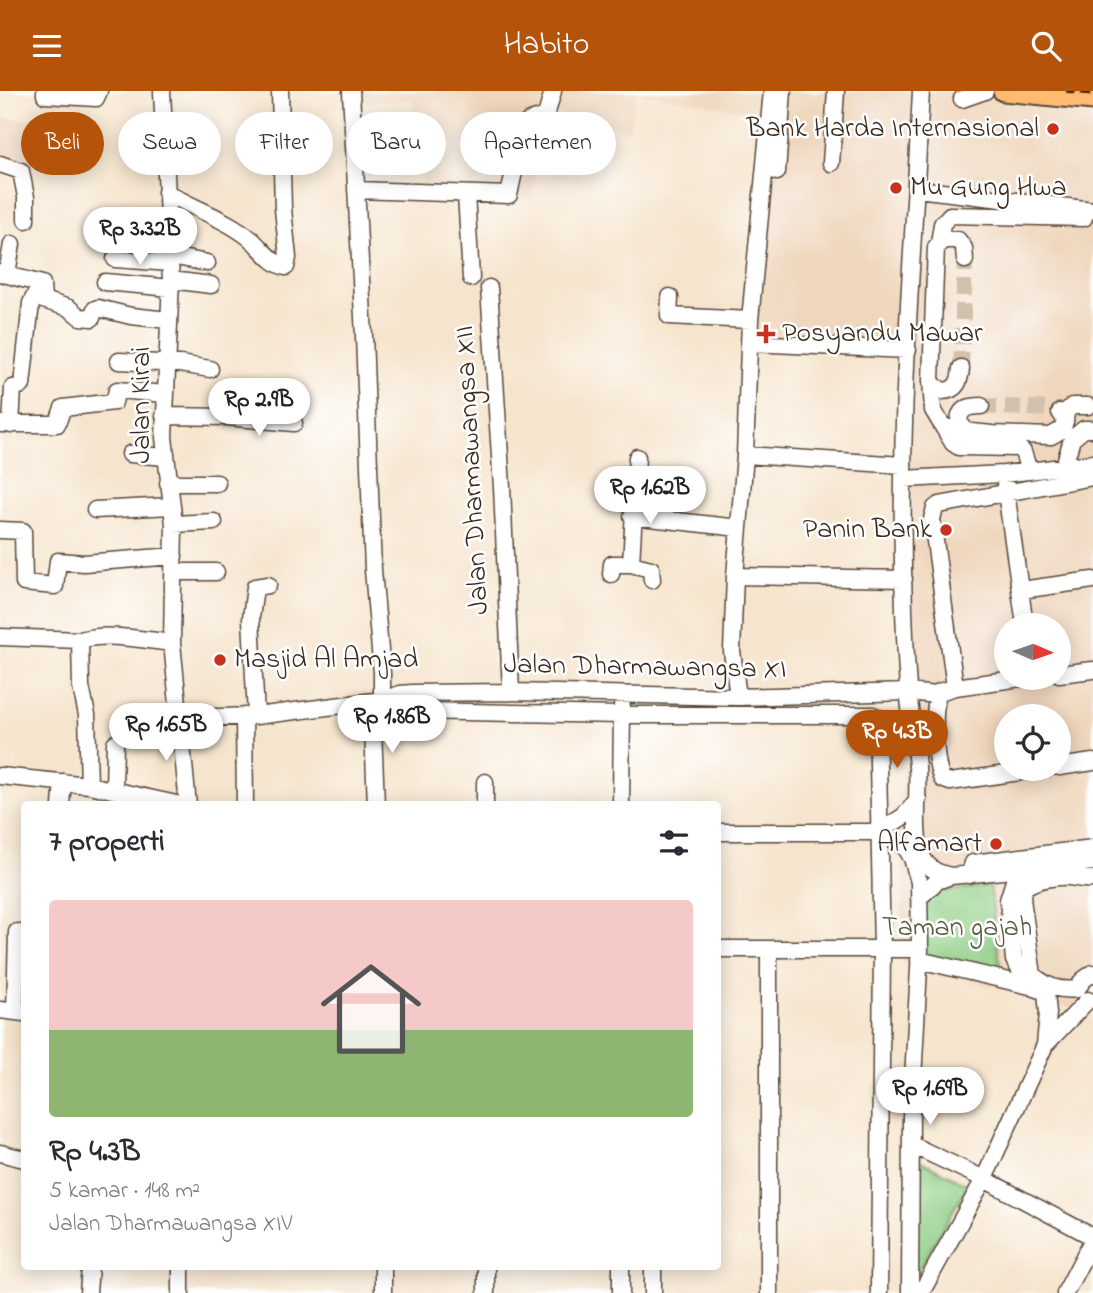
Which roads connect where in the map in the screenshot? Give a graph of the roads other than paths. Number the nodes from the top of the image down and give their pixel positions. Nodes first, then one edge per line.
1 (45, 91) edge
2 (99, 91) edge
3 (162, 91) edge
4 (280, 91) edge
5 (351, 91) edge
6 (553, 91) edge
7 (772, 91) edge
8 (783, 91) edge
9 (836, 91) edge
10 (921, 91) edge
11 (985, 91) edge
12 (1003, 91) edge
13 (1037, 93) edge
14 (962, 99) dead end
15 (1093, 100) edge
16 (831, 163) dead end
17 (0, 164) edge
18 (776, 172) dead end
19 (917, 189) junction
20 (356, 190) junction
21 (166, 193) junction
22 (466, 194) junction
23 (1090, 214) edge
24 (1045, 215) junction
25 (26, 220) dead end
26 (939, 243) junction
27 (12, 244) dead end
28 (115, 260) dead end
29 (965, 260) dead end
30 (207, 263) dead end
31 (910, 263) junction
32 (935, 263) junction
33 (171, 272) junction
34 (4, 273) edge
35 (951, 273) dead end
36 (471, 278) dead end
37 (935, 281) junction
38 (105, 282) dead end
39 (211, 285) dead end
40 (489, 288) dead end
41 (42, 290) junction
42 (670, 297) dead end
43 (168, 320) junction
44 (750, 320) junction
45 (750, 343) junction
46 (908, 350) junction
47 (120, 361) dead end
48 (168, 364) junction
49 (961, 368) tunnel mouth
50 (210, 369) dead end
51 (932, 380) junction
52 (166, 394) junction
53 (1088, 406) dead end
54 (981, 407) tunnel mouth
55 (933, 410) junction
56 (905, 412) junction
57 (164, 416) junction
58 (294, 423) dead end
59 (6, 424) edge
60 (942, 425) junction
61 (1093, 429) edge
62 (967, 432) junction
63 (130, 453) dead end
64 (745, 455) junction
65 (166, 457) junction
66 (638, 457) dead end
67 (1093, 463) edge
68 (1064, 466) junction
69 (1029, 471) junction
70 (903, 472) junction
71 (1004, 474) junction
72 (1093, 477) edge
73 (168, 483) junction
74 (217, 483) dead end
75 (1006, 493) junction
76 (171, 506) junction
77 (95, 510) dead end
78 (632, 516) junction
79 (214, 522) dead end
80 (174, 524) junction
81 (739, 528) junction
82 (0, 530) edge
83 (174, 564) junction
84 (631, 564) junction
85 (216, 572) dead end
86 (611, 574) dead end
87 (735, 576) junction
88 (904, 579) junction
89 (652, 580) dead end
90 (1093, 580) edge
91 (268, 585) dead end
92 (1021, 590) junction
93 (1024, 613) edge
94 (0, 637) edge
95 (80, 640) junction
96 (172, 643) junction
97 (1093, 670) edge
98 (1071, 673) edge
99 (994, 682) edge
100 (955, 687) junction
101 (511, 692) junction
102 (908, 692) junction
103 (623, 695) junction
104 (937, 695) junction
105 (738, 697) junction
106 (382, 700) junction
107 (622, 715) junction
108 (250, 716) junction
109 (181, 718) junction
110 (88, 741) junction
111 (1093, 762) edge
112 (1071, 765) edge
113 (917, 769) junction
114 (938, 769) junction
115 (0, 776) edge
116 (994, 776) edge
117 (63, 782) junction
118 (485, 782) dead end
119 (89, 785) junction
120 (114, 790) junction
121 (918, 799) junction
122 (61, 801) edge
123 (159, 801) edge
124 (188, 801) edge
125 (246, 801) edge
126 (376, 801) edge
127 (485, 801) edge
128 (621, 801) edge
129 (721, 832) edge
130 (877, 832) junction
131 (1093, 848) edge
132 (1093, 862) edge
133 (1072, 864) junction
134 (1023, 870) junction
135 (1093, 871) edge
136 (969, 875) junction
137 (951, 876) junction
138 (1093, 879) edge
139 (920, 897) junction
140 (17, 932) dead end
141 (721, 949) edge
142 (882, 949) junction
143 (769, 950) junction
144 (920, 955) junction
145 (1093, 973) edge
146 (1030, 986) junction
147 (1046, 992) junction
148 (1091, 1002) edge
149 (13, 1011) edge
150 (1045, 1045) junction
151 (911, 1117) junction
152 (912, 1145) junction
153 (0, 1153) edge
154 (21, 1158) edge
155 (949, 1161) junction
156 (984, 1179) junction
157 (1093, 1238) edge
158 (90, 1270) edge
159 (181, 1270) edge
160 (383, 1270) edge
161 (486, 1270) edge
162 (621, 1270) edge
163 (653, 1270) edge
164 (88, 1293) edge
165 (181, 1293) edge
166 (383, 1293) edge
167 (486, 1293) edge
168 (621, 1293) edge
169 (653, 1293) edge
170 (769, 1293) edge
171 (879, 1293) edge
172 (910, 1293) edge
173 (921, 1293) edge
174 (1066, 1293) edge

1 - 2 street
3 - 21 street, Jalan Kirai
4 - 21 street
5 - 20 street
6 - 22 street
7 - 44 street
8 - 18 street
9 - 16 street
10 - 19 street
11 - 14 street
12 - 13 main road
13 - 15 main road
17 - 25 street
19 - 24 street
19 - 31 street
20 - 22 street
20 - 106 street
21 - 33 street, Jalan Kirai
22 - 36 street
23 - 24 street
24 - 26 street
26 - 29 street
26 - 32 street
27 - 34 street
28 - 33 street
30 - 33 street
31 - 37 street
31 - 46 street
32 - 35 street
32 - 37 street
33 - 38 street
33 - 39 street
33 - 43 street, Jalan Kirai
34 - 41 street
37 - 51 street
40 - 101 street, Jalan Dharmawangsa XII
41 - 43 street
41 - 59 street
42 - 44 street
43 - 48 street, Jalan Kirai
44 - 45 street
45 - 46 street
45 - 64 street
46 - 56 street
47 - 48 street
48 - 50 street
48 - 52 street, Jalan Kirai
49 - 51 street
51 - 55 street
52 - 57 street, Jalan Kirai
52 - 59 street
53 - 62 street
54 - 62 street
55 - 56 street
55 - 60 street
56 - 70 street
57 - 58 street
57 - 65 street, Jalan Kirai
60 - 62 street
60 - 69 street
61 - 68 street
63 - 65 street
64 - 70 street
64 - 81 street
65 - 73 street, Jalan Kirai
66 - 78 street
67 - 68 street
68 - 69 street
69 - 71 street
70 - 71 street
70 - 88 street
71 - 75 street
72 - 75 street
73 - 74 street
73 - 76 street, Jalan Kirai
75 - 92 street
75 - 100 street
76 - 77 street
76 - 80 street, Jalan Kirai
78 - 81 street
78 - 84 street
79 - 80 street
80 - 83 street, Jalan Kirai
81 - 87 street
82 - 83 street
83 - 85 street
83 - 96 street, Jalan Kirai
84 - 86 street
84 - 89 street
87 - 88 street
87 - 105 street
88 - 102 street
90 - 92 street
91 - 108 street
92 - 93 street
94 - 95 street
95 - 96 street
95 - 110 street
96 - 109 street, Jalan Kirai
97 - 98 street
99 - 100 street
100 - 104 street
101 - 103 street, Jalan Dharmawangsa XI
101 - 106 street, Jalan Dharmawangsa XI
102 - 104 street, Jalan Dharmawangsa XI
102 - 105 street, Jalan Dharmawangsa XI
102 - 113 street
103 - 105 street, Jalan Dharmawangsa XI
103 - 107 street
104 - 114 street
106 - 107 street
106 - 108 street
106 - 126 street
107 - 128 street
107 - 130 street
108 - 109 street
108 - 125 street
109 - 124 street, Jalan Kirai
110 - 119 street
110 - 120 street
111 - 112 street
113 - 114 street
113 - 121 street
114 - 116 street
115 - 117 street
117 - 119 street
117 - 122 street
118 - 127 street
119 - 120 street
120 - 123 street
121 - 130 street
121 - 137 street
129 - 130 street
130 - 139 street
130 - 142 street
131 - 136 street
132 - 133 street
133 - 134 street
133 - 135 street
134 - 136 street
134 - 146 street
136 - 137 street
137 - 139 street
138 - 145 street
139 - 144 street
140 - 149 street
141 - 143 street
142 - 143 street
142 - 144 street
142 - 171 street
143 - 170 street
144 - 146 street
144 - 151 street
146 - 147 street
147 - 148 street
147 - 150 street
148 - 150 street
150 - 156 street
151 - 152 street
151 - 155 street
152 - 155 street
152 - 172 street
153 - 154 street
155 - 156 street
156 - 157 street
156 - 173 street
157 - 174 street
158 - 164 street
159 - 165 street
160 - 166 street
161 - 167 street
162 - 168 street
163 - 169 street

